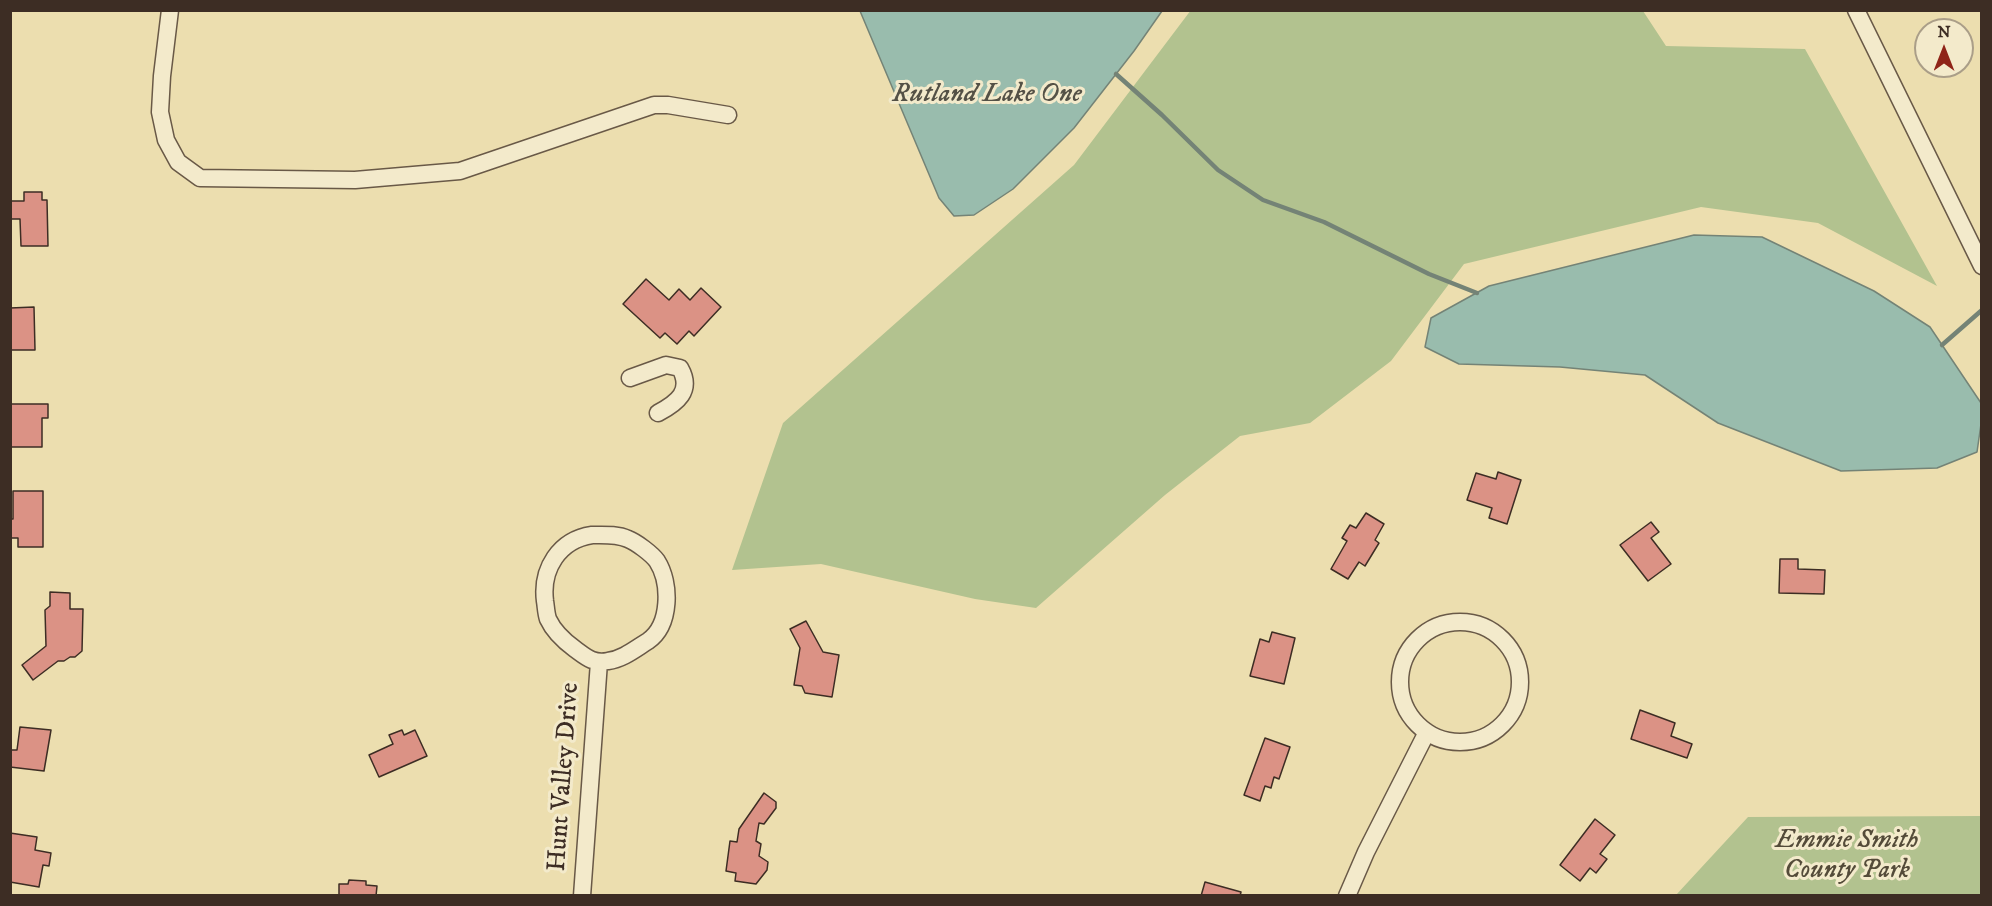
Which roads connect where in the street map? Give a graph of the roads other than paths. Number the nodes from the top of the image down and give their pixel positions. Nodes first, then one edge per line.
1 (170, 10) edge
2 (1856, 10) edge
3 (728, 115) dead end
4 (1982, 266) edge
5 (630, 378) dead end
6 (657, 413) dead end
7 (599, 662) junction
8 (1427, 732) junction
9 (582, 896) edge
10 (1347, 896) edge

1 - 3 street
2 - 4 street
5 - 6 street
7 - 7 street, Hunt Valley Drive
7 - 9 street, Hunt Valley Drive
8 - 8 street
8 - 10 street

